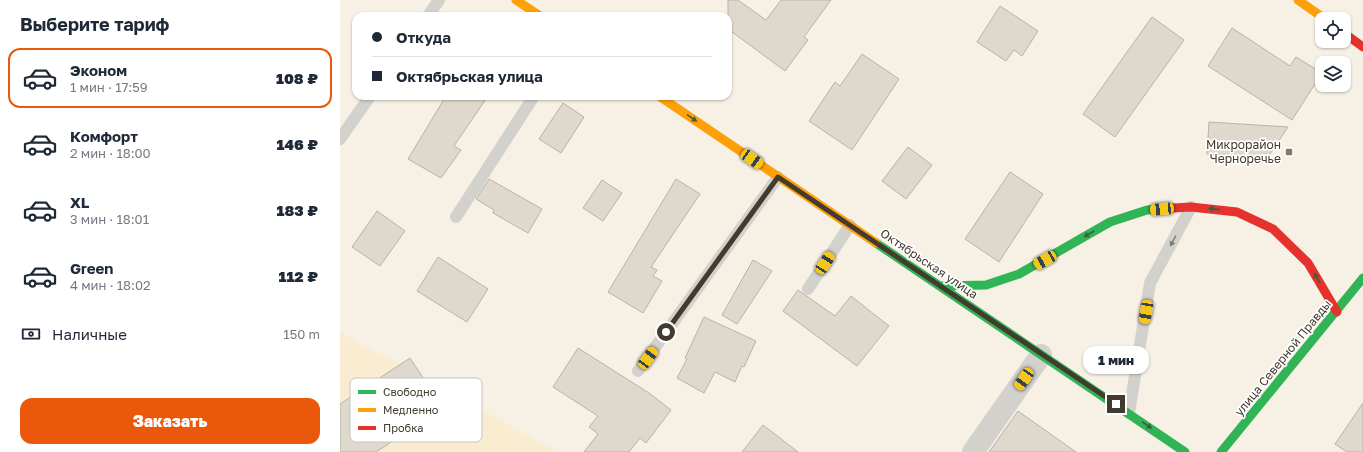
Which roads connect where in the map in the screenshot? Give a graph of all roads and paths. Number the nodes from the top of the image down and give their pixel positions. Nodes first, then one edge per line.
1 (439, 0) edge
2 (516, 0) edge
3 (1298, 0) edge
4 (431, 12) edge
5 (534, 12) edge
6 (1315, 12) edge
7 (1351, 38) edge
8 (1363, 46) edge
9 (367, 100) edge
10 (531, 100) edge
11 (665, 100) edge
12 (340, 139) edge
13 (778, 177) junction
14 (1191, 207) junction
15 (456, 217) dead end
16 (850, 225) junction
17 (1363, 278) edge
18 (940, 286) junction
19 (808, 289) dead end
20 (1337, 312) junction
21 (1041, 355) junction
22 (638, 371) dead end
23 (1129, 413) junction
24 (973, 452) edge
25 (1185, 452) edge
26 (1221, 452) edge

1 - 4 lane
2 - 5 main road
3 - 6 main road
7 - 8 main road
9 - 12 lane
10 - 15 lane
11 -> 13 main road, Октябрьская улица
13 - 16 main road, Октябрьская улица
13 - 22 lane
14 -> 18 main road
20 -> 14 main road
14 -> 23 lane
16 - 18 main road, Октябрьская улица
16 - 19 lane
17 - 20 main road, улица Северной Правды
18 - 21 main road, Октябрьская улица
20 - 26 main road, улица Северной Правды
21 - 23 main road, Октябрьская улица
21 - 24 street
23 -> 25 main road, Октябрьская улица

